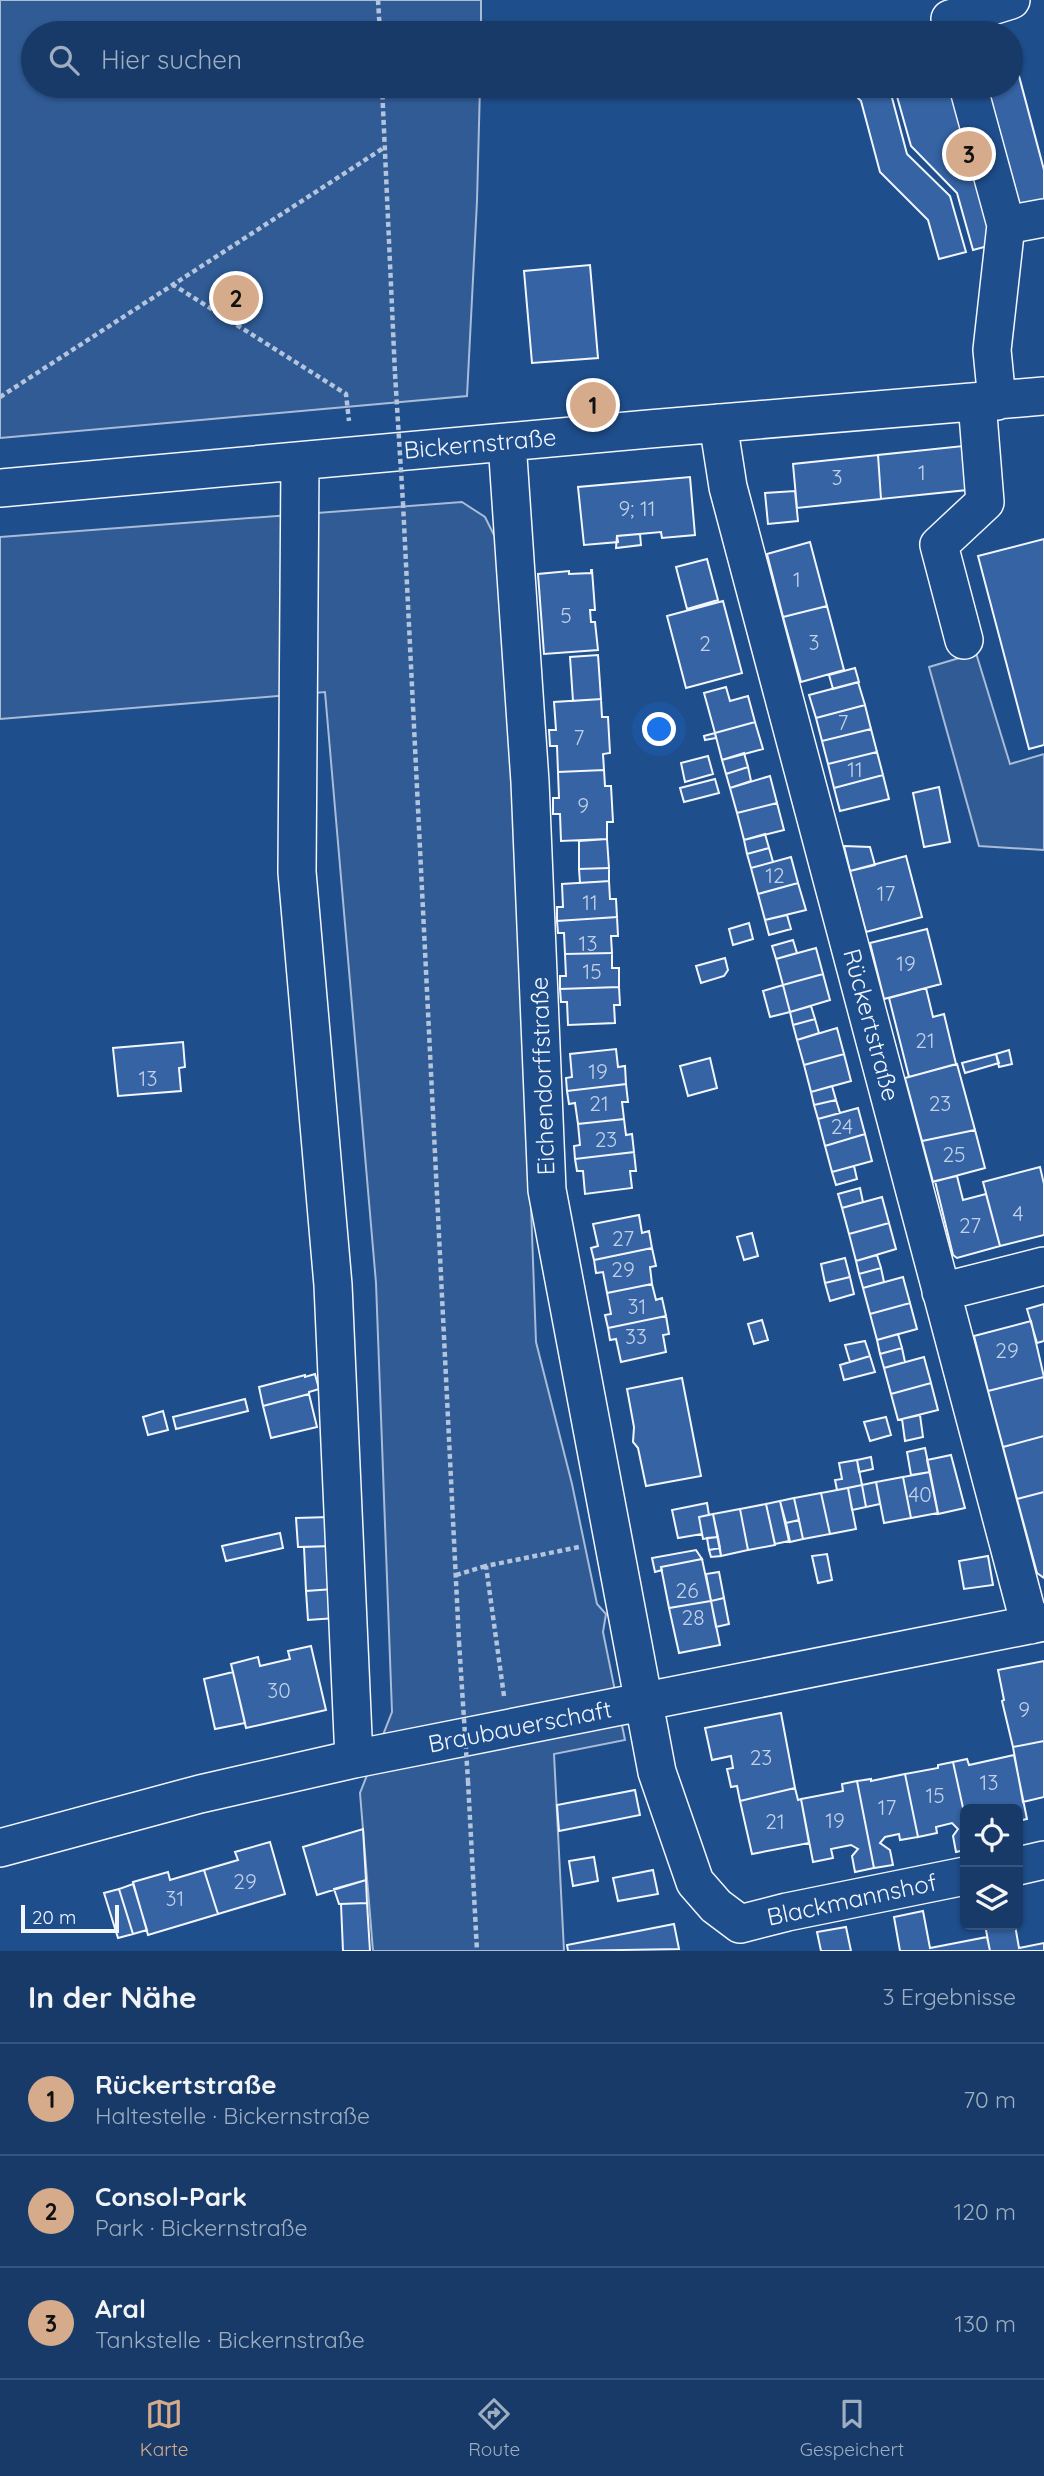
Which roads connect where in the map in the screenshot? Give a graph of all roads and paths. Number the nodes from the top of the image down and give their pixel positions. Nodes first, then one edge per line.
1 (378, 0) edge
2 (1011, 0) edge
3 (379, 21) edge
4 (951, 21) edge
5 (383, 98) edge
6 (971, 98) edge
7 (385, 147) junction
8 (1044, 218) edge
9 (1006, 225) junction
10 (172, 284) junction
11 (1044, 396) edge
12 (0, 397) edge
13 (987, 401) junction
14 (718, 423) junction
15 (508, 442) junction
16 (354, 455) junction
17 (300, 462) junction
18 (0, 488) edge
19 (964, 640) dead end
20 (1044, 1266) edge
21 (941, 1292) junction
22 (614, 1539) junction
23 (486, 1566) junction
24 (456, 1575) junction
25 (1037, 1623) edge
26 (646, 1702) junction
27 (508, 1729) junction
28 (354, 1759) junction
29 (0, 1848) edge
30 (1044, 1860) edge
31 (1023, 1865) edge
32 (960, 1877) edge
33 (747, 1938) edge
34 (477, 1951) edge

1 - 3 path
2 - 4 street
5 - 7 path
6 - 9 street
7 - 10 path
7 - 24 path, bridge
8 - 9 street
9 - 13 street
10 - 12 path
10 - 16 path
11 - 13 street, Bickernstraße
13 - 14 street, Bickernstraße
13 - 19 street
14 - 15 street, Bickernstraße
14 - 21 street, Rückertstraße
15 - 16 street, Bickernstraße
15 - 22 street, Eichendorffstraße
16 - 17 street, Bickernstraße
17 - 18 street, Bickernstraße
17 - 28 street
20 - 21 street
21 - 25 street, Rückertstraße
22 - 23 path
22 - 26 street, Eichendorffstraße
23 - 24 path
23 - 27 path
24 - 34 path, bridge
25 - 26 street, Braubauerschaft
26 - 27 street, Braubauerschaft
26 - 33 street, Blackmannshof
27 - 28 street, Braubauerschaft
28 - 29 street, Braubauerschaft
30 - 31 street
32 - 33 street, Blackmannshof

